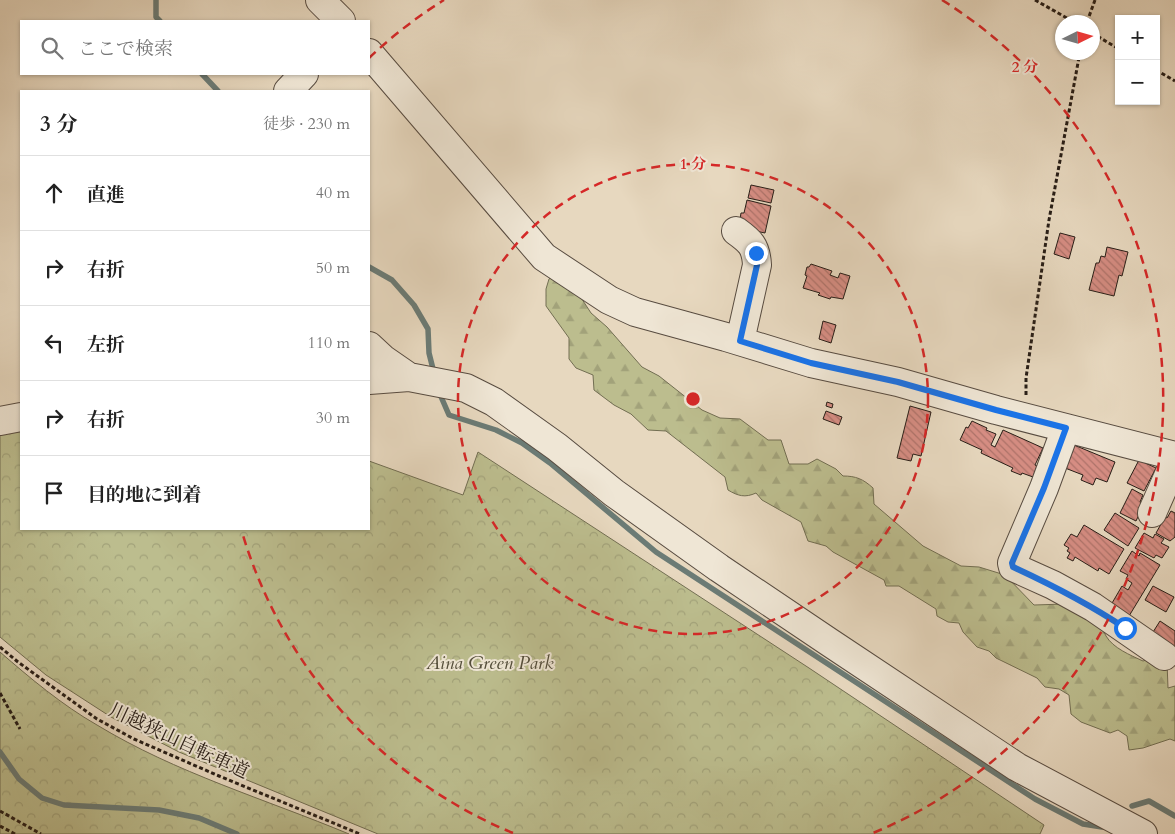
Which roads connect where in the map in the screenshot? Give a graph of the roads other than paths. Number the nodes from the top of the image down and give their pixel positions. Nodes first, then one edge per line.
1 (320, 0) edge
2 (340, 20) edge
3 (370, 54) edge
4 (303, 75) edge
5 (289, 90) edge
6 (736, 231) dead end
7 (740, 341) junction
8 (370, 347) edge
9 (409, 377) junction
10 (370, 380) edge
11 (20, 417) edge
12 (0, 421) edge
13 (1066, 428) junction
14 (1175, 456) edge
15 (1175, 461) edge
16 (1152, 513) dead end
17 (1164, 656) dead end
18 (1143, 834) edge

1 - 2 street
3 - 7 street
4 - 5 street
6 - 7 street
7 - 13 street
8 - 9 street
9 - 10 street
9 - 18 street
11 - 12 street
13 - 14 street
13 - 17 street
15 - 16 street

